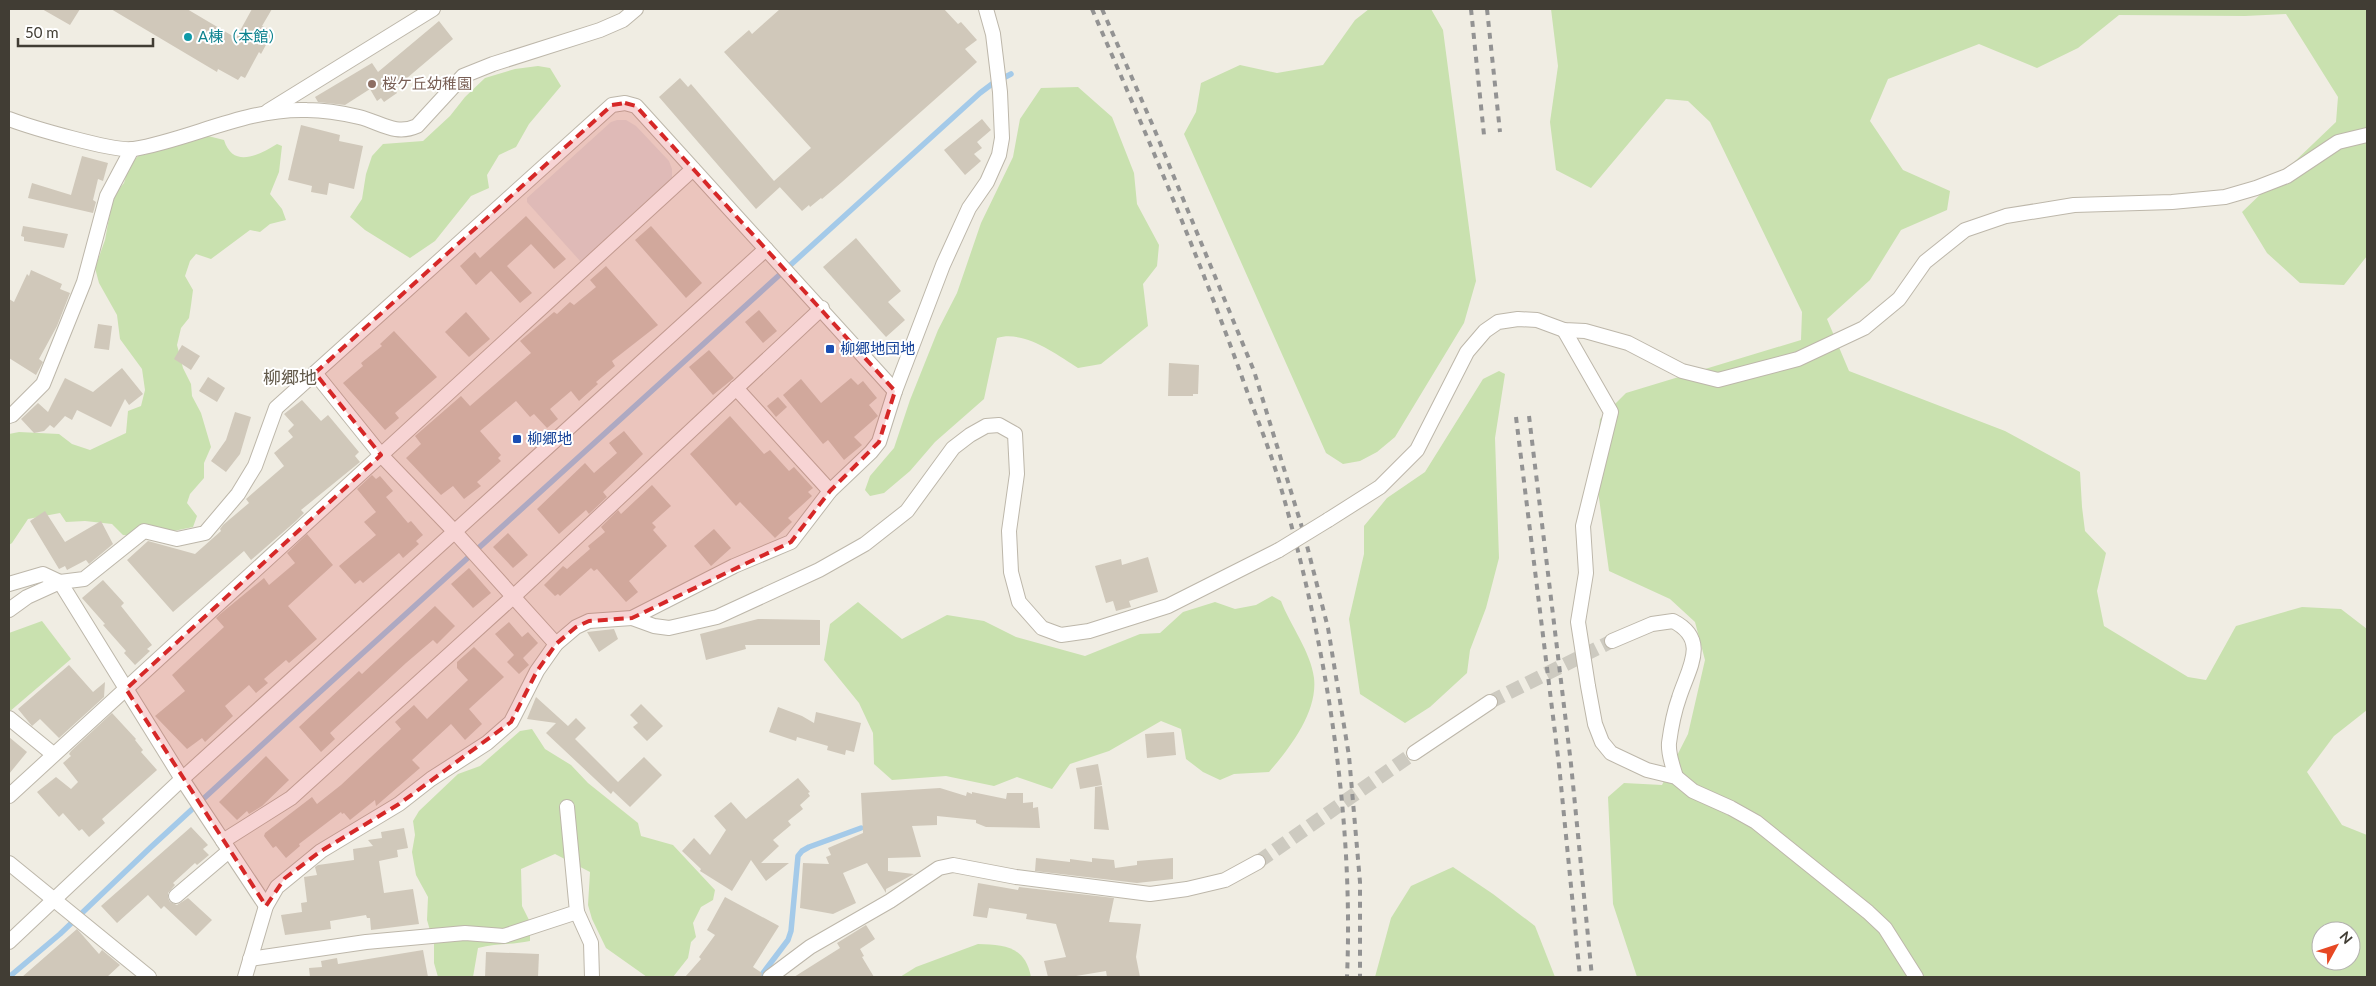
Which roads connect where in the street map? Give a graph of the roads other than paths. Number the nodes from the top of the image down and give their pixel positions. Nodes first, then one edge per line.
1 (433, 9) edge
2 (636, 9) edge
3 (986, 9) edge
4 (268, 112) junction
5 (9, 119) edge
6 (2367, 135) edge
7 (132, 149) junction
8 (693, 169) junction
9 (766, 249) junction
10 (822, 308) junction
11 (1564, 330) junction
12 (316, 373) junction
13 (736, 388) junction
14 (895, 390) junction
15 (9, 416) edge
16 (381, 455) junction
17 (830, 491) junction
18 (454, 531) junction
19 (60, 582) junction
20 (9, 584) edge
21 (514, 596) junction
22 (9, 610) edge
23 (632, 618) junction
24 (1612, 641) tunnel mouth
25 (556, 644) junction
26 (126, 689) junction
27 (1490, 702) tunnel mouth
28 (9, 718) edge
29 (1414, 753) tunnel mouth
30 (54, 754) junction
31 (1676, 777) junction
32 (182, 779) junction
33 (9, 796) edge
34 (567, 807) dead end
35 (226, 846) junction
36 (1258, 862) tunnel mouth
37 (9, 863) edge
38 (176, 896) dead end
39 (54, 900) junction
40 (266, 906) junction
41 (576, 912) junction
42 (9, 942) edge
43 (250, 959) junction
44 (149, 977) edge
45 (245, 977) edge
46 (592, 977) edge
47 (770, 977) edge
48 (1916, 977) edge

1 - 4 street
2 - 4 street
3 - 14 street
4 - 7 street
5 - 7 street
6 - 11 street
7 - 15 street
8 - 9 street
8 - 12 street
8 - 16 street
9 - 10 street
9 - 18 street
10 - 13 street
10 - 14 street
11 - 23 street, bridge
11 - 31 street
12 - 16 street
12 - 19 street
13 - 17 street
13 - 21 street
14 - 17 street
16 - 18 street
16 - 26 street
17 - 23 street
18 - 21 street
18 - 32 street
19 - 20 street
19 - 22 street
19 - 26 street
21 - 25 street
21 - 35 street
23 - 25 street
24 - 31 street
25 - 40 street
26 - 30 street
26 - 32 street
27 - 29 street
28 - 30 street
30 - 33 street
31 - 48 street
32 - 35 street
32 - 39 street
34 - 41 street
35 - 38 street
35 - 40 street
36 - 47 street
37 - 39 street
39 - 42 street
39 - 44 street
40 - 43 street
41 - 43 street
41 - 46 street
43 - 45 street

